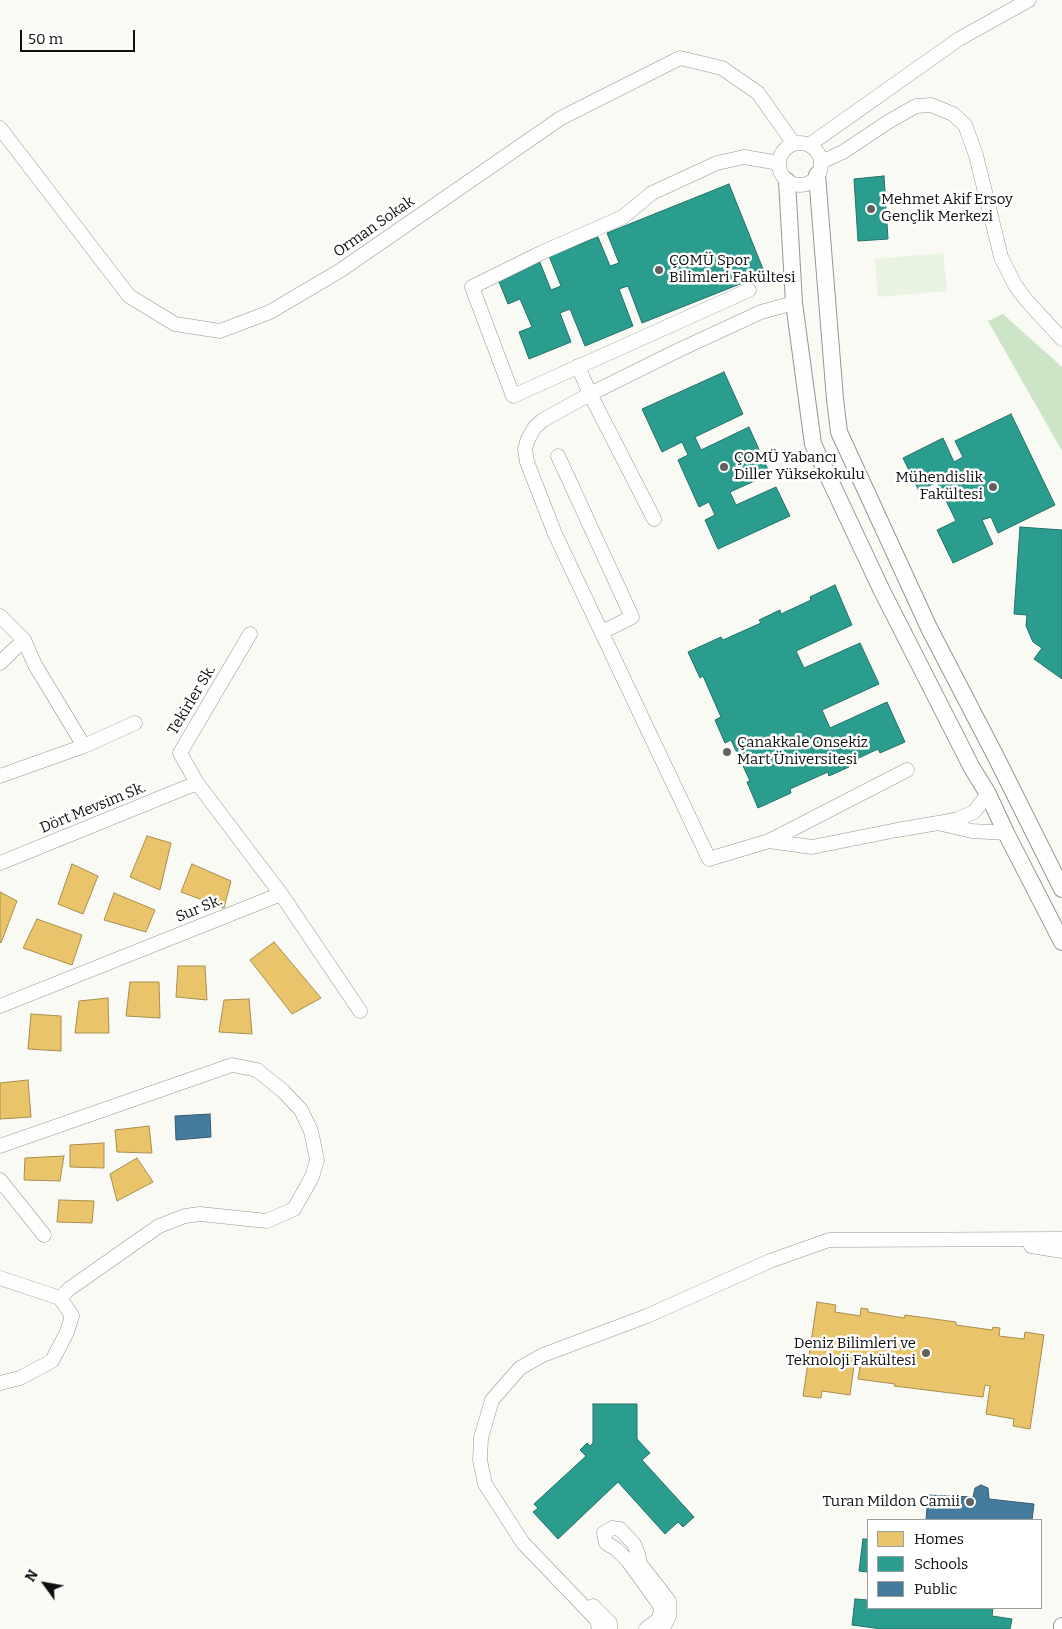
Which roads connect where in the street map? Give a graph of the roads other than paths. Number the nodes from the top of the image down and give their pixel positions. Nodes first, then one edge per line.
1 (1028, 0) edge
2 (0, 128) edge
3 (794, 144) junction
4 (809, 145) junction
5 (779, 163) junction
6 (819, 168) junction
7 (787, 181) junction
8 (750, 290) dead end
9 (794, 302) junction
10 (1062, 340) edge
11 (578, 366) junction
12 (590, 394) junction
13 (558, 456) dead end
14 (654, 519) dead end
15 (0, 616) edge
16 (602, 632) junction
17 (250, 634) dead end
18 (24, 640) junction
19 (0, 663) edge
20 (135, 723) dead end
21 (84, 746) junction
22 (907, 770) dead end
23 (0, 776) edge
24 (1006, 778) junction
25 (197, 783) junction
26 (988, 794) junction
27 (938, 824) junction
28 (1029, 825) junction
29 (1006, 833) junction
30 (769, 841) junction
31 (0, 863) edge
32 (1062, 889) edge
33 (281, 894) junction
34 (1062, 942) edge
35 (0, 1006) edge
36 (360, 1011) dead end
37 (0, 1146) edge
38 (0, 1180) edge
39 (44, 1235) dead end
40 (1062, 1239) edge
41 (1062, 1251) edge
42 (0, 1278) edge
43 (60, 1298) junction
44 (0, 1383) edge
45 (599, 1629) edge
46 (610, 1629) edge
47 (646, 1629) edge
48 (660, 1629) edge

1 - 4 street
2 - 3 street, Orman Sokak
3 - 4 street
3 - 5 street
4 - 6 street
5 - 7 street
5 - 11 street
6 - 7 street
6 - 10 street
6 - 24 street
7 - 9 street
8 - 11 street
9 - 12 street
9 - 26 street
11 - 12 street
12 - 14 street
12 - 16 street
13 - 16 street
15 - 18 street
16 - 30 street
17 - 25 street, Tekirler Sk.
18 - 19 street
18 - 21 street
20 - 21 street
21 - 23 street
22 - 30 street
24 - 26 street
24 - 28 street
25 - 31 street, Dört Mevsim Sk.
25 - 33 street
26 - 27 street
26 - 29 street
27 - 29 street
27 - 30 street
28 - 29 street
28 - 32 street
29 - 34 street
33 - 35 street, Sur Sk.
33 - 36 street
37 - 43 street
38 - 39 street
40 - 45 street
41 - 46 street
42 - 43 street
43 - 44 street
47 - 48 street

